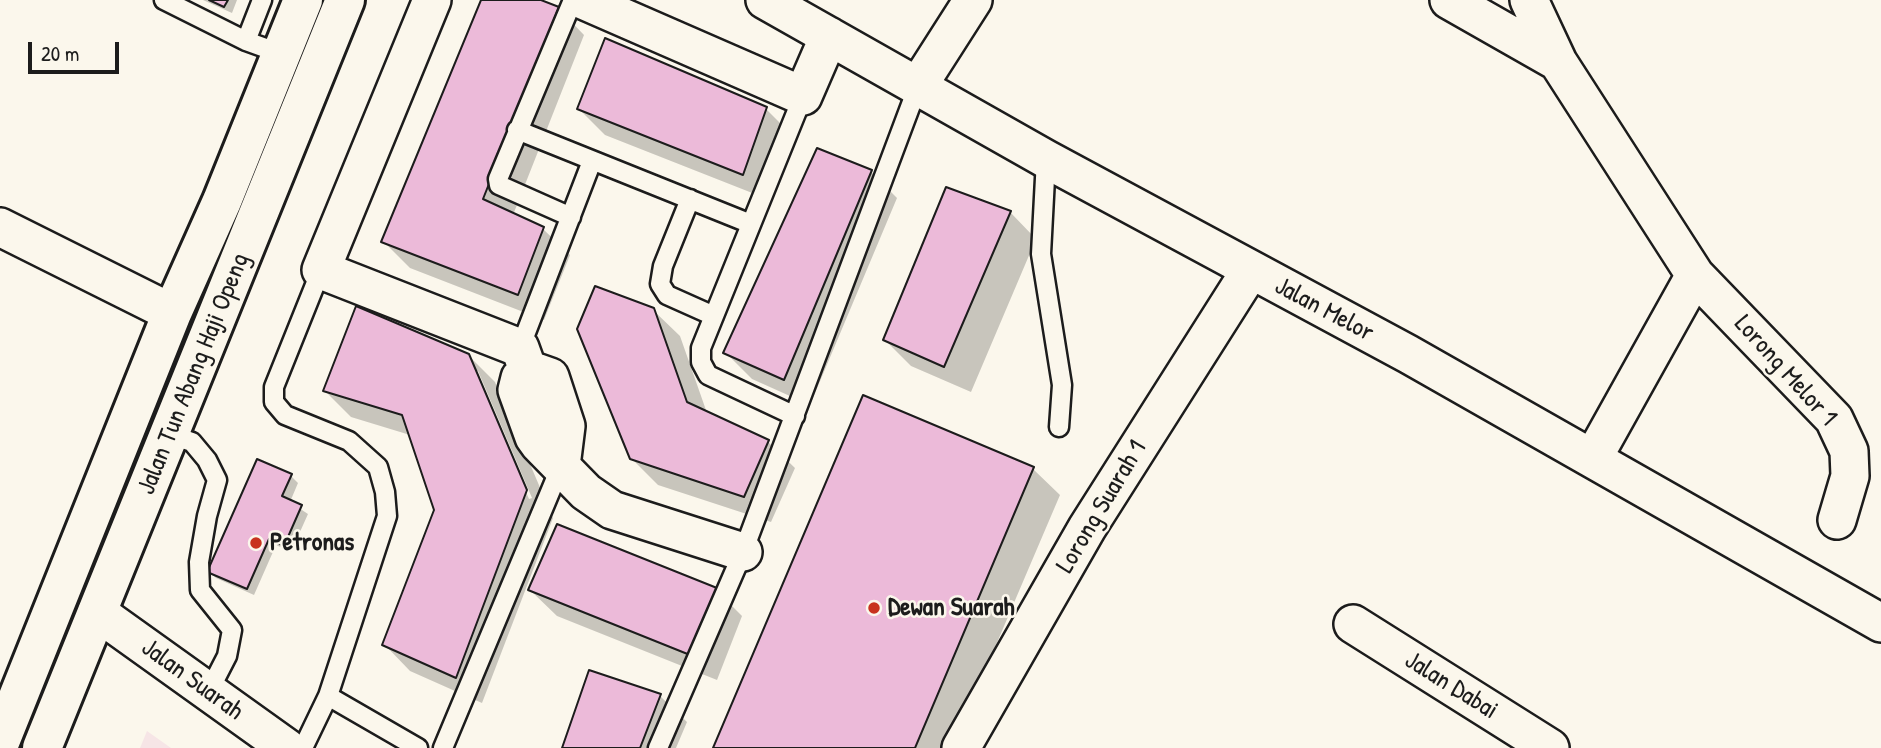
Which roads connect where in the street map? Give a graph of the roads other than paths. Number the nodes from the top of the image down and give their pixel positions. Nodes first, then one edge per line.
1 (164, 0) edge
2 (262, 0) edge
3 (303, 0) edge
4 (345, 0) edge
5 (432, 0) edge
6 (573, 0) edge
7 (583, 0) edge
8 (765, 0) edge
9 (973, 0) edge
10 (1449, 0) edge
11 (1529, 0) edge
12 (829, 36) junction
13 (246, 41) junction
14 (282, 54) junction
15 (1558, 62) junction
16 (918, 86) junction
17 (803, 96) junction
18 (517, 130) junction
19 (1046, 159) junction
20 (593, 161) junction
21 (690, 200) junction
22 (571, 216) junction
23 (751, 224) junction
24 (0, 227) edge
25 (321, 270) junction
26 (1250, 271) junction
27 (1695, 275) junction
28 (172, 313) junction
29 (714, 316) junction
30 (524, 360) junction
31 (795, 416) junction
32 (1059, 427) dead end
33 (171, 435) junction
34 (1593, 458) junction
35 (561, 466) junction
36 (1837, 520) dead end
37 (743, 552) junction
38 (97, 612) junction
39 (1881, 623) edge
40 (1353, 624) dead end
41 (209, 691) junction
42 (328, 696) junction
43 (0, 742) edge
44 (42, 748) edge
45 (287, 748) edge
46 (303, 748) edge
47 (418, 748) edge
48 (443, 748) edge
49 (658, 748) edge
50 (961, 748) edge
51 (1550, 748) edge

1 - 13 lane
2 - 13 lane
3 - 14 main road, Jalan Tun Abang Haji Openg
4 - 33 main road, Jalan Tun Abang Haji Openg
5 - 25 street
6 - 18 lane
7 - 17 street
8 - 12 street, Jalan Melor
9 - 16 street
10 - 15 street, Lorong Melor 1
11 - 15 street, Lorong Melor 1
12 - 16 street, Jalan Melor
12 - 17 street
13 - 14 lane
14 - 28 main road, Jalan Tun Abang Haji Openg
15 - 27 street, Lorong Melor 1
16 - 19 street, Jalan Melor
16 - 31 lane
17 - 23 lane
18 - 20 lane
18 - 22 lane
19 - 26 street, Jalan Melor
19 - 32 lane
20 - 21 lane
20 - 22 lane
21 - 23 lane
21 - 29 lane
22 - 30 lane
23 - 29 lane
24 - 28 street
25 - 30 street
25 - 42 lane
26 - 34 street, Jalan Melor
26 - 50 street, Lorong Suarah 1
27 - 34 street
27 - 36 street, Lorong Melor 1
28 - 43 main road, Jalan Tun Abang Haji Openg
29 - 31 lane
30 - 35 street
31 - 37 lane
33 - 38 main road, Jalan Tun Abang Haji Openg
33 - 41 lane
34 - 39 street, Jalan Melor
35 - 37 street
35 - 48 lane
37 - 49 lane
38 - 41 street, Jalan Suarah
38 - 44 main road, Jalan Tun Abang Haji Openg
40 - 51 street, Jalan Dabai
41 - 45 street, Jalan Suarah
42 - 46 lane
42 - 47 lane

